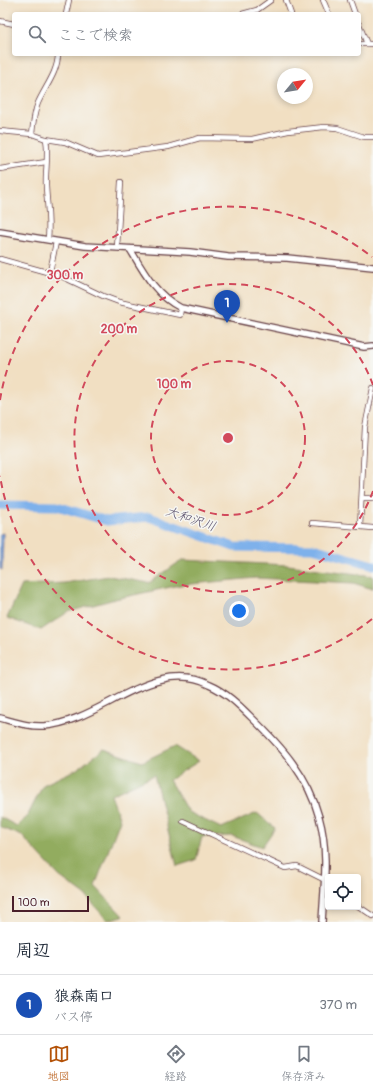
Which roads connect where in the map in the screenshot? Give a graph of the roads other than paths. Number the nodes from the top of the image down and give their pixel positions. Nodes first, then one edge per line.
1 (69, 0) edge
2 (271, 0) edge
3 (286, 0) edge
4 (323, 0) edge
5 (350, 0) edge
6 (66, 12) edge
7 (257, 12) edge
8 (290, 12) edge
9 (328, 12) edge
10 (354, 12) edge
11 (0, 21) edge
12 (12, 24) edge
13 (361, 29) edge
14 (361, 44) edge
15 (367, 44) junction
16 (373, 44) edge
17 (58, 56) edge
18 (0, 131) edge
19 (32, 134) junction
20 (373, 138) edge
21 (46, 139) junction
22 (46, 162) junction
23 (0, 169) edge
24 (121, 182) dead end
25 (0, 232) edge
26 (48, 240) junction
27 (56, 242) junction
28 (117, 248) junction
29 (130, 249) junction
30 (0, 259) edge
31 (373, 267) edge
32 (50, 272) junction
33 (181, 308) junction
34 (373, 346) edge
35 (373, 388) edge
36 (371, 406) edge
37 (362, 498) junction
38 (373, 498) edge
39 (312, 523) dead end
40 (360, 527) junction
41 (373, 528) edge
42 (0, 718) edge
43 (183, 821) dead end
44 (325, 874) edge
45 (325, 880) edge
46 (325, 907) edge
47 (361, 908) edge
48 (373, 916) edge
49 (322, 922) edge

1 - 6 street
2 - 7 street
3 - 8 street
4 - 9 street
5 - 10 street
11 - 12 street
13 - 15 street
14 - 15 street
15 - 16 street
17 - 19 street
18 - 19 street
19 - 21 street
20 - 21 street
21 - 22 street
22 - 23 street
22 - 26 street
24 - 28 street
25 - 26 street
26 - 27 street
27 - 28 street
27 - 32 street
28 - 29 street
29 - 31 street
29 - 33 street
30 - 32 street
32 - 33 street
33 - 34 street
35 - 36 street
36 - 37 street
37 - 38 street
37 - 40 street
39 - 40 street
40 - 41 street
42 - 44 street
43 - 45 street
46 - 49 street
47 - 48 street

